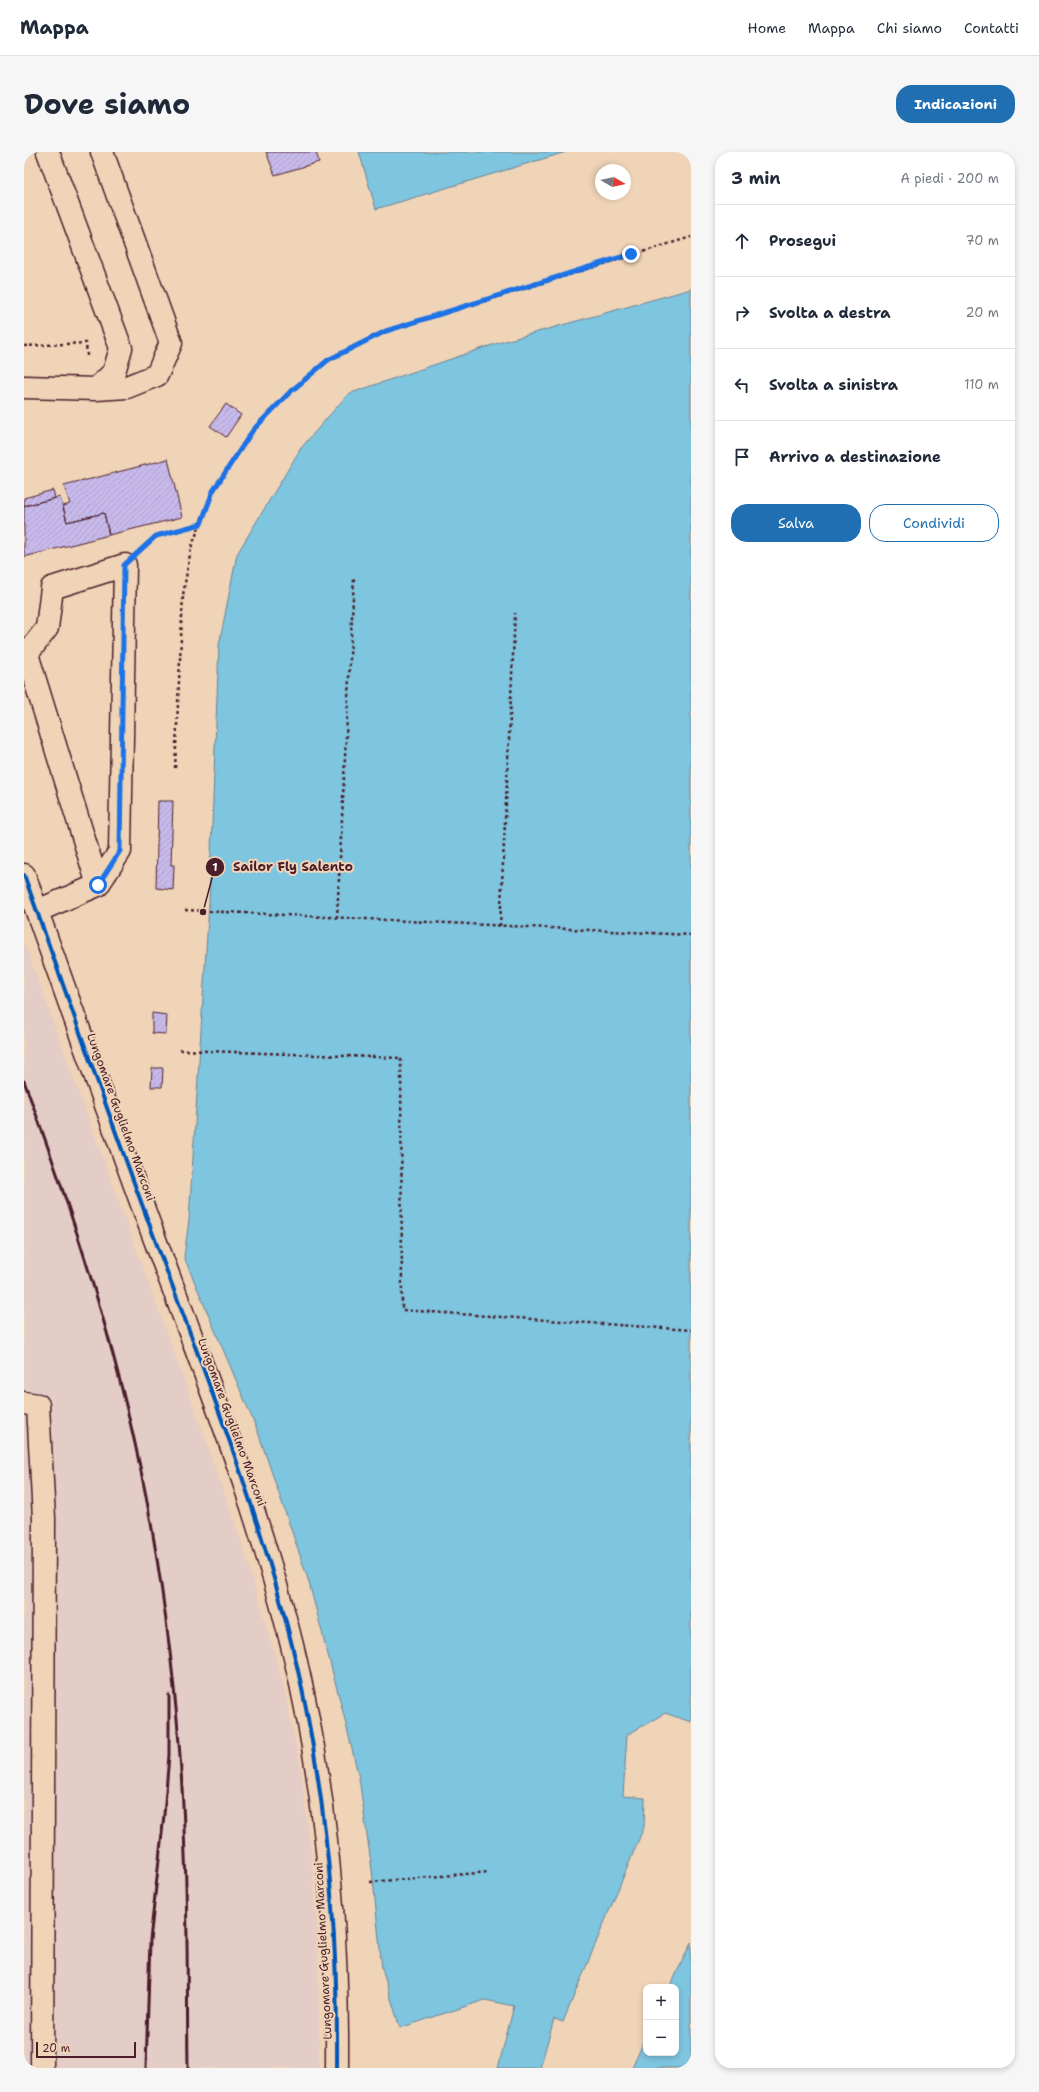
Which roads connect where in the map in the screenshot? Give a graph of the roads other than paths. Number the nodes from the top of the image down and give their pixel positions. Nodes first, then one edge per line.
1 (48, 152) edge
2 (102, 152) edge
3 (24, 387) edge
4 (94, 389) junction
5 (24, 875) edge
6 (98, 885) junction
7 (37, 911) junction
8 (24, 1403) edge
9 (42, 2068) edge
10 (338, 2068) edge

1 - 4 street
2 - 4 street
3 - 4 street
5 - 7 street, Lungomare Guglielmo Marconi
6 - 6 street
6 - 7 street
7 - 10 street, Lungomare Guglielmo Marconi
8 - 9 street

